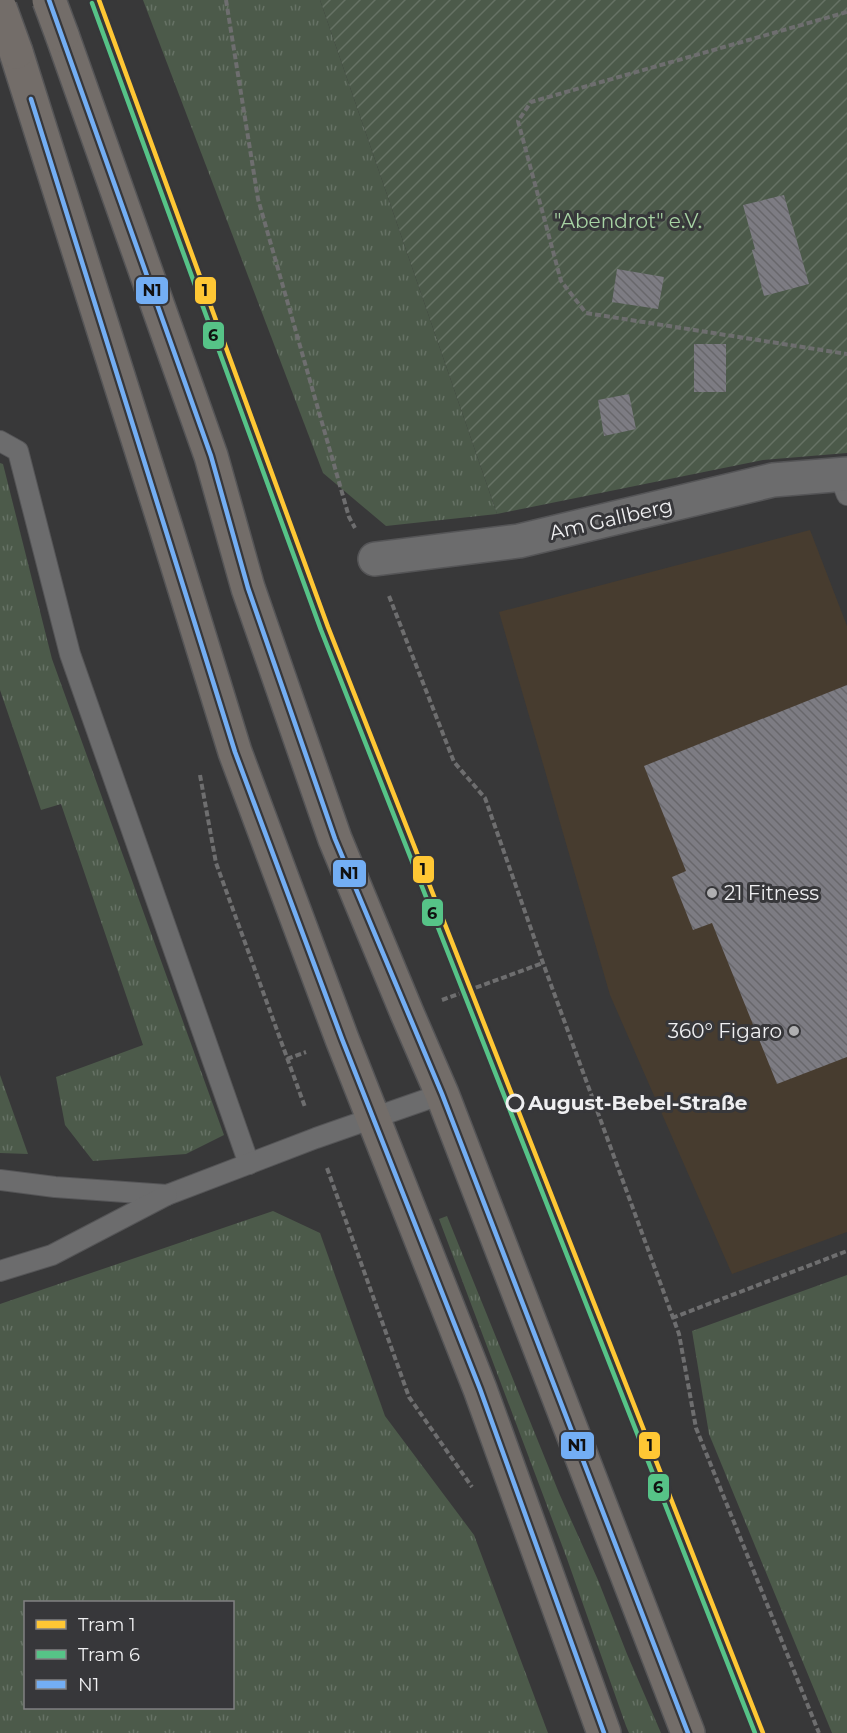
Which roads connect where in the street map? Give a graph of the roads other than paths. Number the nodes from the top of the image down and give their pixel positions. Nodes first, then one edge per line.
1 (49, 0) edge
2 (0, 8) edge
3 (0, 441) edge
4 (844, 481) edge
5 (375, 560) road end
6 (442, 1094) junction
7 (373, 1118) junction
8 (249, 1164) junction
9 (0, 1180) edge
10 (167, 1195) junction
11 (0, 1271) edge
12 (604, 1733) edge
13 (688, 1733) edge

1 - 6 main road, bridge
2 - 7 main road, bridge
3 - 8 lane
4 - 5 street, Am Gallberg
6 - 7 lane
6 - 13 main road
7 - 8 lane
7 - 12 main road
8 - 10 lane
9 - 10 lane
10 - 11 lane

